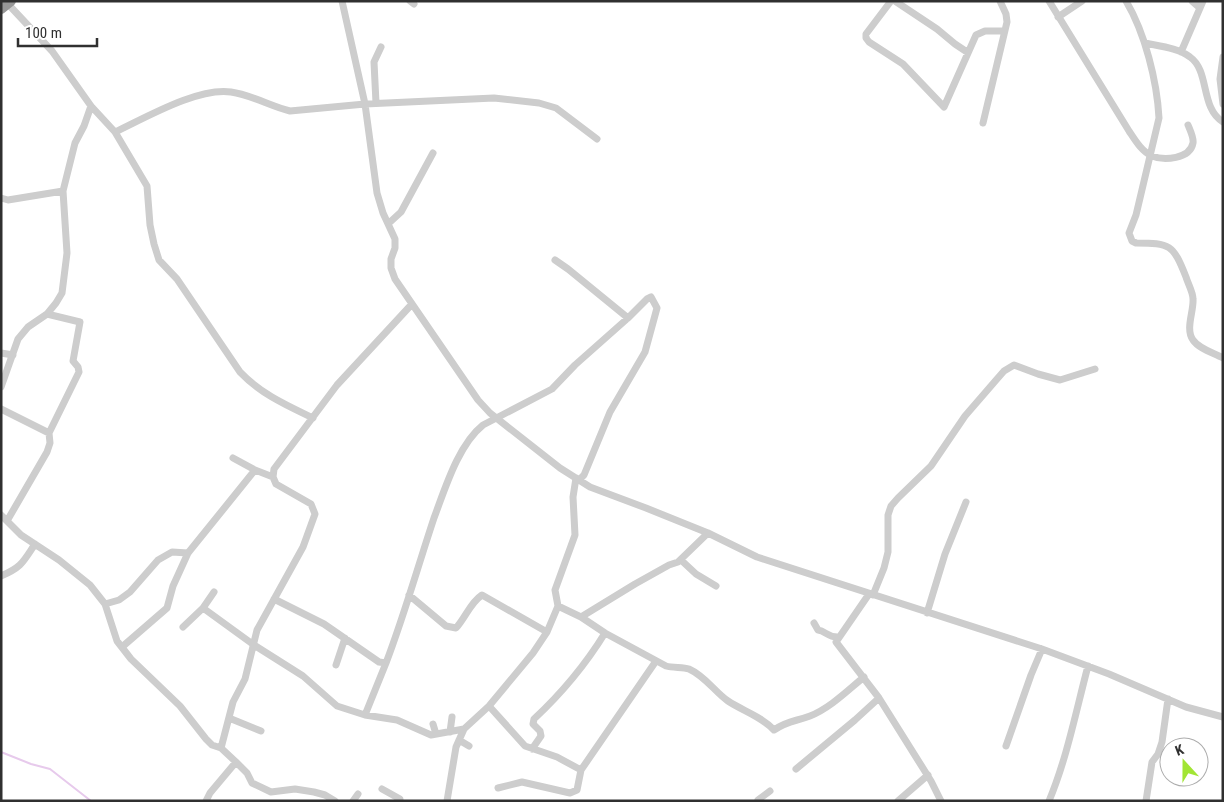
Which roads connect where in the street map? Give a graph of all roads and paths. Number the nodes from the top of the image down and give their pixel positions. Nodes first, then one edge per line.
1 (342, 1) edge
2 (893, 1) edge
3 (1000, 1) edge
4 (1050, 1) edge
5 (1082, 1) edge
6 (1126, 1) edge
7 (1192, 1) edge
8 (1202, 4) edge
9 (7, 5) edge
10 (1058, 17) junction
11 (1004, 31) junction
12 (1145, 43) junction
13 (381, 47) dead end
14 (967, 52) junction
15 (1181, 52) junction
16 (1223, 57) edge
17 (376, 103) junction
18 (365, 104) junction
19 (1223, 104) edge
20 (91, 106) junction
21 (1223, 122) edge
22 (983, 123) dead end
23 (1188, 125) dead end
24 (115, 132) junction
25 (597, 139) dead end
26 (434, 153) dead end
27 (1151, 156) junction
28 (63, 191) junction
29 (1, 198) edge
30 (389, 223) junction
31 (555, 260) dead end
32 (412, 304) junction
33 (47, 314) junction
34 (628, 318) junction
35 (1, 353) edge
36 (13, 354) junction
37 (1223, 358) edge
38 (1095, 369) dead end
39 (1, 387) edge
40 (1, 409) edge
41 (312, 418) junction
42 (497, 418) junction
43 (49, 433) junction
44 (232, 458) dead end
45 (255, 470) junction
46 (272, 478) junction
47 (578, 479) junction
48 (966, 502) dead end
49 (1, 515) edge
50 (7, 521) junction
51 (708, 533) junction
52 (35, 544) junction
53 (188, 553) junction
54 (681, 560) junction
55 (1, 576) edge
56 (716, 586) dead end
57 (214, 592) dead end
58 (409, 595) junction
59 (871, 595) junction
60 (274, 600) junction
61 (105, 604) junction
62 (558, 606) junction
63 (203, 608) junction
64 (927, 612) junction
65 (581, 617) junction
66 (814, 623) dead end
67 (183, 627) dead end
68 (546, 632) junction
69 (605, 633) junction
70 (839, 637) junction
71 (345, 638) junction
72 (254, 644) junction
73 (122, 647) junction
74 (1042, 649) junction
75 (656, 661) junction
76 (386, 663) junction
77 (336, 665) dead end
78 (1088, 666) junction
79 (864, 678) junction
80 (879, 698) junction
81 (1168, 699) junction
82 (489, 706) junction
83 (365, 715) junction
84 (452, 717) dead end
85 (1223, 717) edge
86 (229, 718) junction
87 (433, 724) dead end
88 (464, 729) junction
89 (261, 731) dead end
90 (450, 732) junction
91 (436, 734) junction
92 (459, 740) junction
93 (469, 746) dead end
94 (1006, 746) dead end
95 (221, 748) junction
96 (532, 749) junction
97 (236, 762) junction
98 (581, 770) junction
99 (796, 770) dead end
100 (928, 775) junction
101 (498, 788) dead end
102 (382, 789) dead end
103 (770, 791) dead end
104 (206, 801) edge
105 (335, 801) edge
106 (400, 801) edge
107 (447, 801) edge
108 (759, 801) edge
109 (898, 801) edge
110 (941, 801) edge
111 (1049, 801) edge
112 (1146, 801) edge

1 - 18 street
2 - 14 street
2 - 14 street
3 - 11 street
4 - 10 street
5 - 10 street
6 - 12 street
7 - 8 street
8 - 15 street
9 - 20 street
10 - 27 street
11 - 14 street
11 - 22 street
12 - 15 street
12 - 27 street
13 - 17 street
15 - 21 street
16 - 19 street
17 - 18 street
17 - 25 street
18 - 24 street
18 - 30 street
20 - 24 street
20 - 28 street
23 - 27 street
24 - 41 street
26 - 30 street
27 - 37 street
28 - 29 street
28 - 33 street
30 - 32 street
31 - 34 street
32 - 41 street
32 - 42 street
33 - 36 street
33 - 43 street
34 - 42 street
34 - 47 street
35 - 36 street
36 - 39 street
38 - 59 street
40 - 43 street
41 - 46 street
42 - 47 street
42 - 58 street
43 - 50 street
44 - 45 street
45 - 46 street
45 - 53 street
46 - 60 street
47 - 51 street
47 - 62 street
48 - 64 street
49 - 50 street
50 - 52 street
51 - 54 street
51 - 59 street
52 - 55 street
52 - 61 street
53 - 61 street
53 - 73 street
54 - 56 street
54 - 65 street
57 - 63 street
58 - 68 street
58 - 76 street
59 - 64 street
59 - 70 street
60 - 71 street
60 - 72 street
61 - 73 street
62 - 65 street
62 - 68 street
63 - 67 street
63 - 72 street
64 - 74 street
65 - 69 street
66 - 70 street
68 - 82 street
69 - 75 street
69 - 96 street
70 - 79 street
71 - 76 street
71 - 77 street
72 - 83 street
72 - 86 street
73 - 95 street
74 - 78 street
74 - 94 street
75 - 79 street
75 - 98 street
76 - 83 street
78 - 81 street
78 - 111 street
79 - 80 street
80 - 99 street
80 - 100 street
81 - 85 street
81 - 112 street
82 - 88 street
82 - 96 street
83 - 91 street
84 - 90 street
86 - 89 street
86 - 95 street
87 - 91 street
88 - 90 street
88 - 92 street
90 - 91 street
92 - 93 street
92 - 107 street
95 - 97 street
96 - 98 street
97 - 104 street
97 - 105 street
98 - 101 street
100 - 109 street
100 - 110 street
102 - 106 street
103 - 108 street

